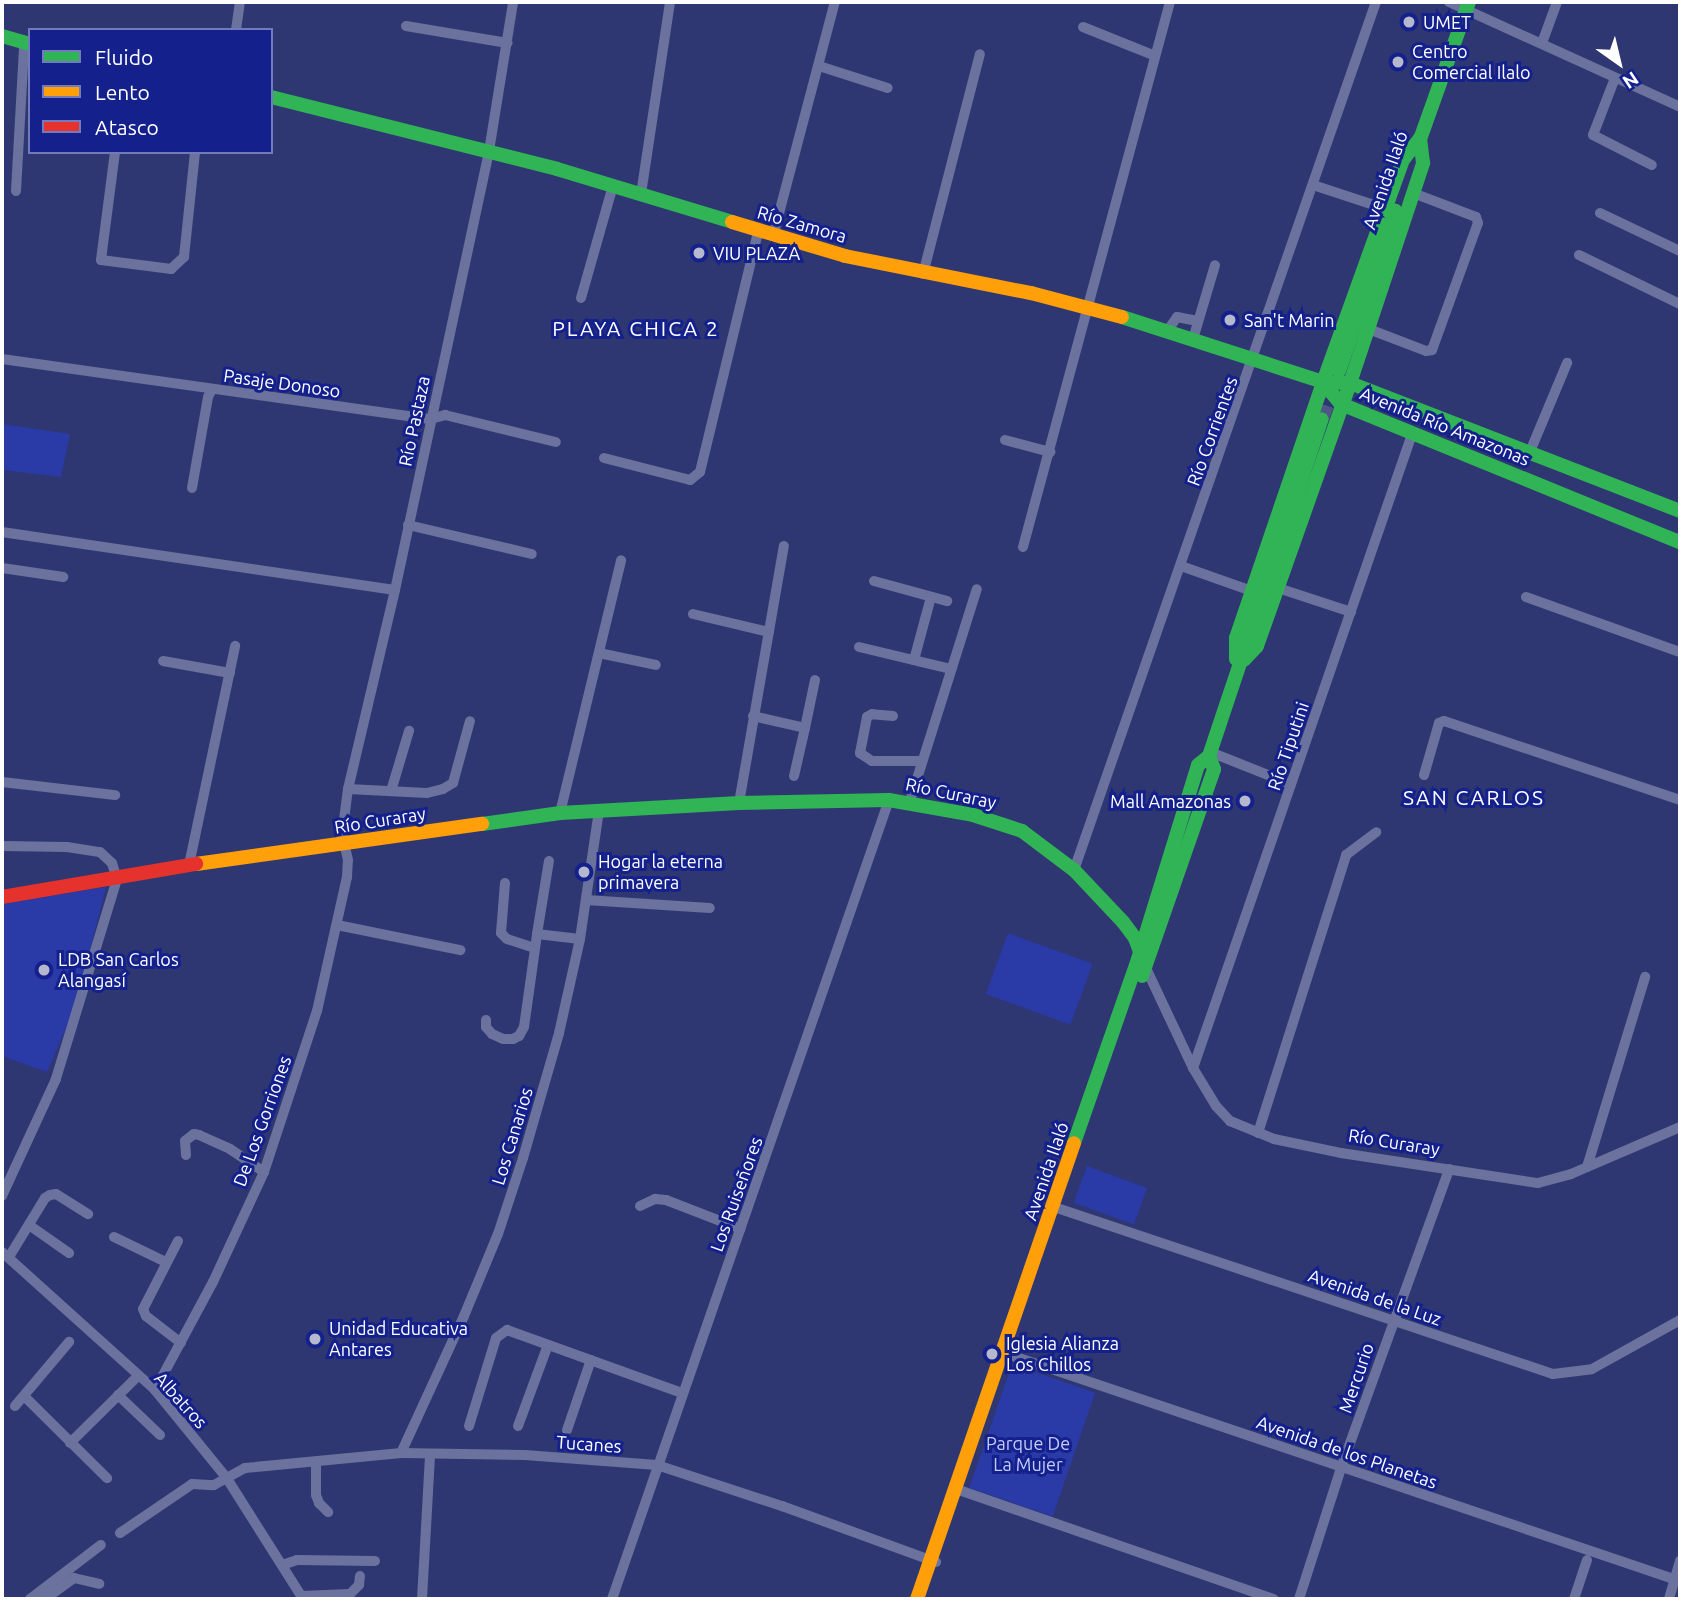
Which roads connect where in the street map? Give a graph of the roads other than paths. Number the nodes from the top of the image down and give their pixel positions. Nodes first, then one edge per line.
1 (240, 2) edge
2 (513, 2) edge
3 (670, 2) edge
4 (835, 2) edge
5 (1170, 2) edge
6 (1376, 2) edge
7 (1449, 2) edge
8 (1557, 2) edge
9 (1468, 5) edge
10 (406, 26) dead end
11 (1083, 27) dead end
12 (236, 28) edge
13 (2, 39) edge
14 (508, 43) junction
15 (1542, 43) junction
16 (28, 47) edge
17 (980, 54) dead end
18 (1153, 55) junction
19 (819, 65) junction
20 (1615, 78) junction
21 (888, 88) dead end
22 (273, 97) edge
23 (1680, 107) edge
24 (1420, 138) junction
25 (489, 151) junction
26 (115, 154) edge
27 (195, 154) edge
28 (1652, 165) dead end
29 (1313, 185) junction
30 (613, 186) junction
31 (16, 191) dead end
32 (1413, 193) junction
33 (641, 194) junction
34 (1386, 209) junction
35 (1601, 213) dead end
36 (765, 234) junction
37 (1680, 251) edge
38 (1579, 255) dead end
39 (1215, 265) dead end
40 (923, 274) junction
41 (581, 298) dead end
42 (1680, 303) edge
43 (1087, 307) junction
44 (1198, 321) junction
45 (1366, 328) junction
46 (1168, 330) junction
47 (1193, 338) junction
48 (2, 359) edge
49 (1254, 359) junction
50 (1567, 363) dead end
51 (1339, 371) tunnel mouth
52 (1323, 382) junction
53 (1350, 383) junction
54 (212, 389) junction
55 (1341, 404) junction
56 (431, 419) junction
57 (1322, 419) tunnel mouth
58 (1412, 434) junction
59 (1005, 440) dead end
60 (556, 442) dead end
61 (1050, 452) junction
62 (1529, 454) junction
63 (604, 458) dead end
64 (192, 488) dead end
65 (1680, 511) edge
66 (408, 525) junction
67 (2, 532) edge
68 (1680, 542) edge
69 (784, 546) dead end
70 (1023, 547) dead end
71 (533, 554) dead end
72 (621, 560) dead end
73 (1181, 566) junction
74 (2, 568) edge
75 (62, 577) dead end
76 (874, 581) dead end
77 (1278, 588) junction
78 (977, 589) dead end
79 (395, 590) junction
80 (1252, 591) junction
81 (930, 597) junction
82 (1526, 597) dead end
83 (947, 601) dead end
84 (1351, 612) junction
85 (693, 614) dead end
86 (769, 632) junction
87 (235, 646) dead end
88 (859, 648) dead end
89 (1680, 652) edge
90 (599, 653) junction
91 (914, 660) junction
92 (163, 661) dead end
93 (656, 665) dead end
94 (951, 669) junction
95 (1236, 670) junction
96 (230, 673) junction
97 (815, 680) dead end
98 (753, 716) junction
99 (893, 716) dead end
100 (470, 721) dead end
101 (805, 728) junction
102 (409, 731) dead end
103 (1209, 754) junction
104 (922, 761) junction
105 (1424, 775) dead end
106 (794, 776) dead end
107 (2, 782) edge
108 (1291, 784) junction
109 (348, 789) junction
110 (391, 791) junction
111 (115, 795) dead end
112 (889, 800) junction
113 (1680, 800) edge
114 (910, 801) junction
115 (739, 803) junction
116 (599, 811) junction
117 (561, 813) junction
118 (1376, 832) dead end
119 (345, 845) junction
120 (2, 846) edge
121 (549, 861) dead end
122 (189, 865) junction
123 (1074, 870) junction
124 (117, 879) junction
125 (505, 883) dead end
126 (2, 897) edge
127 (586, 900) junction
128 (710, 908) dead end
129 (337, 925) junction
130 (537, 934) junction
131 (580, 939) junction
132 (535, 948) junction
133 (460, 950) dead end
134 (1140, 952) junction
135 (1146, 968) junction
136 (1645, 977) dead end
137 (486, 1020) dead end
138 (1193, 1068) junction
139 (1680, 1127) edge
140 (1258, 1133) junction
141 (186, 1155) dead end
142 (1587, 1167) junction
143 (1448, 1169) junction
144 (264, 1172) junction
145 (2, 1196) edge
146 (640, 1206) dead end
147 (1058, 1209) junction
148 (88, 1214) dead end
149 (29, 1225) junction
150 (741, 1229) junction
151 (114, 1237) dead end
152 (178, 1241) dead end
153 (69, 1253) dead end
154 (6, 1255) edge
155 (166, 1262) junction
156 (1394, 1319) junction
157 (1680, 1320) edge
158 (69, 1342) dead end
159 (181, 1343) junction
160 (548, 1345) junction
161 (1007, 1354) junction
162 (592, 1360) junction
163 (138, 1376) junction
164 (155, 1390) junction
165 (682, 1392) junction
166 (118, 1395) junction
167 (24, 1396) junction
168 (15, 1406) dead end
169 (469, 1426) dead end
170 (518, 1426) dead end
171 (567, 1430) dead end
172 (160, 1435) dead end
173 (70, 1443) junction
174 (401, 1453) junction
175 (430, 1454) junction
176 (316, 1463) junction
177 (657, 1465) junction
178 (1341, 1468) junction
179 (226, 1476) junction
180 (107, 1478) dead end
181 (959, 1490) junction
182 (328, 1512) dead end
183 (120, 1534) dead end
184 (101, 1545) dead end
185 (1587, 1560) dead end
186 (375, 1561) dead end
187 (934, 1561) junction
188 (1680, 1561) edge
189 (282, 1564) junction
190 (360, 1576) dead end
191 (1678, 1580) edge
192 (99, 1584) dead end
193 (303, 1598) edge
194 (30, 1599) edge
195 (45, 1599) edge
196 (422, 1599) edge
197 (612, 1599) edge
198 (917, 1599) edge
199 (923, 1599) edge
200 (1273, 1599) edge
201 (1299, 1599) edge
202 (1574, 1599) edge
203 (1669, 1599) edge

1 - 12 street
2 - 14 street, Río Pastaza
3 - 33 street
4 - 19 street
5 - 18 street
6 - 29 street, Río Corrientes
7 - 9 street
8 - 15 street
9 - 15 street
9 - 24 street, Avenida Ilaló
10 - 14 street
11 - 18 street
13 - 16 street
14 - 25 street, Río Pastaza
15 - 20 street
16 - 31 street
17 - 40 street
18 - 43 street
19 - 21 street
19 - 36 street
20 - 23 street
20 - 28 street
22 - 25 street, Río Zamora
24 - 32 street
24 - 34 street
24 - 51 street, Avenida Ilaló
25 - 30 street, Río Zamora
25 - 56 street, Río Pastaza
26 - 27 street
29 - 34 street
29 - 49 street, Río Corrientes
30 - 33 street, Río Zamora
30 - 41 street
32 - 45 street
32 - 45 street
33 - 36 street, Río Zamora
34 - 52 street
35 - 37 street
36 - 40 street, Río Zamora
36 - 63 street
38 - 42 street
39 - 44 street
40 - 43 street, Río Zamora
43 - 46 street, Río Zamora
43 - 61 street
44 - 46 street
44 - 47 street
45 - 53 street
46 - 47 street, Río Zamora
47 - 49 street, Río Zamora
48 - 54 street, Pasaje Donoso
49 - 52 street, Río Zamora
49 - 73 street, Río Corrientes
50 - 62 street
52 - 53 street, Avenida Río Amazonas
52 - 55 street, Avenida Río Amazonas
52 - 80 street
53 - 55 street
53 - 62 street, Avenida Río Amazonas
54 - 56 street, Pasaje Donoso
54 - 64 street
55 - 58 street, Avenida Río Amazonas
55 - 77 street
56 - 60 street, Pasaje Donoso
56 - 66 street, Río Pastaza
57 - 95 street, Avenida Ilaló
58 - 68 street, Avenida Río Amazonas
58 - 84 street, Río Tiputini
59 - 61 street
61 - 70 street
62 - 65 street, Avenida Río Amazonas
66 - 71 street
66 - 79 street, Río Pastaza
67 - 79 street
69 - 86 street
72 - 90 street
73 - 80 street
73 - 123 street, Río Corrientes
74 - 75 street
76 - 81 street
77 - 84 street
77 - 95 street
78 - 94 street
79 - 109 street, Río Pastaza
80 - 95 street
81 - 83 street
81 - 91 street
82 - 89 street
84 - 108 street, Río Tiputini
85 - 86 street
86 - 98 street
87 - 96 street
88 - 91 street
90 - 93 street
90 - 117 street
91 - 94 street
92 - 96 street
94 - 104 street
95 - 103 street, Avenida Ilaló
96 - 122 street
97 - 101 street
98 - 101 street
98 - 115 street
99 - 104 street
100 - 110 street
101 - 106 street
102 - 110 street
103 - 108 street
103 - 134 street, Avenida Ilaló
103 - 135 street, Avenida Ilaló
104 - 114 street
105 - 113 street
107 - 111 street
108 - 138 street, Río Tiputini
109 - 110 street
109 - 119 street, Río Pastaza
112 - 114 street, Río Curaray
112 - 115 street, Río Curaray
112 - 150 street, Los Ruiseñores
114 - 123 street, Río Curaray
115 - 116 street, Río Curaray
116 - 117 street, Río Curaray
116 - 127 street, Los Canarios
117 - 119 street, Río Curaray
118 - 140 street
119 - 122 street, Río Curaray
119 - 129 street, De Los Gorriones
120 - 124 street
121 - 130 street
122 - 124 street, Río Curaray
123 - 134 street, Río Curaray
124 - 126 street, Río Curaray
124 - 145 street
125 - 132 street
127 - 128 street
127 - 131 street, Los Canarios
129 - 133 street
129 - 144 street, De Los Gorriones
130 - 131 street
130 - 132 street
131 - 174 street, Los Canarios
132 - 137 street
134 - 135 street, Río Curaray
134 - 147 street, Avenida Ilaló
135 - 138 street, Río Curaray
135 - 147 street, Avenida Ilaló
136 - 142 street
138 - 140 street, Río Curaray
139 - 142 street, Río Curaray
140 - 143 street, Río Curaray
141 - 144 street
142 - 143 street, Río Curaray
143 - 156 street, Mercurio
144 - 159 street, De Los Gorriones
146 - 150 street
147 - 156 street, Avenida de la Luz
147 - 161 street, Avenida Ilaló
148 - 149 street
149 - 153 street
149 - 154 street
150 - 165 street, Los Ruiseñores
151 - 155 street
152 - 155 street
154 - 163 street, Albatros
155 - 159 street
156 - 157 street, Avenida de la Luz
156 - 178 street, Mercurio
158 - 167 street
159 - 164 street, De Los Gorriones
160 - 162 street
160 - 169 street
160 - 170 street
161 - 178 street, Avenida de los Planetas
161 - 181 street, Avenida Ilaló
162 - 165 street
162 - 171 street
163 - 164 street, Albatros
163 - 166 street
164 - 179 street, Albatros
165 - 177 street, Los Ruiseñores
166 - 172 street
166 - 173 street
167 - 168 street
167 - 173 street
173 - 180 street
174 - 175 street, Tucanes
174 - 176 street, Tucanes
175 - 177 street, Tucanes
175 - 196 street
176 - 179 street, Tucanes
176 - 182 street
177 - 187 street, Tucanes
177 - 197 street, Los Ruiseñores
178 - 191 street, Avenida de los Planetas
178 - 201 street, Mercurio
179 - 183 street, Tucanes
179 - 189 street, Albatros
181 - 187 street, Avenida Ilaló
181 - 200 street
184 - 194 street
185 - 202 street
186 - 189 street
187 - 198 street, Avenida Ilaló
187 - 199 street, Avenida Ilaló
188 - 191 street
189 - 193 street, Albatros
190 - 193 street
191 - 203 street
192 - 195 street

